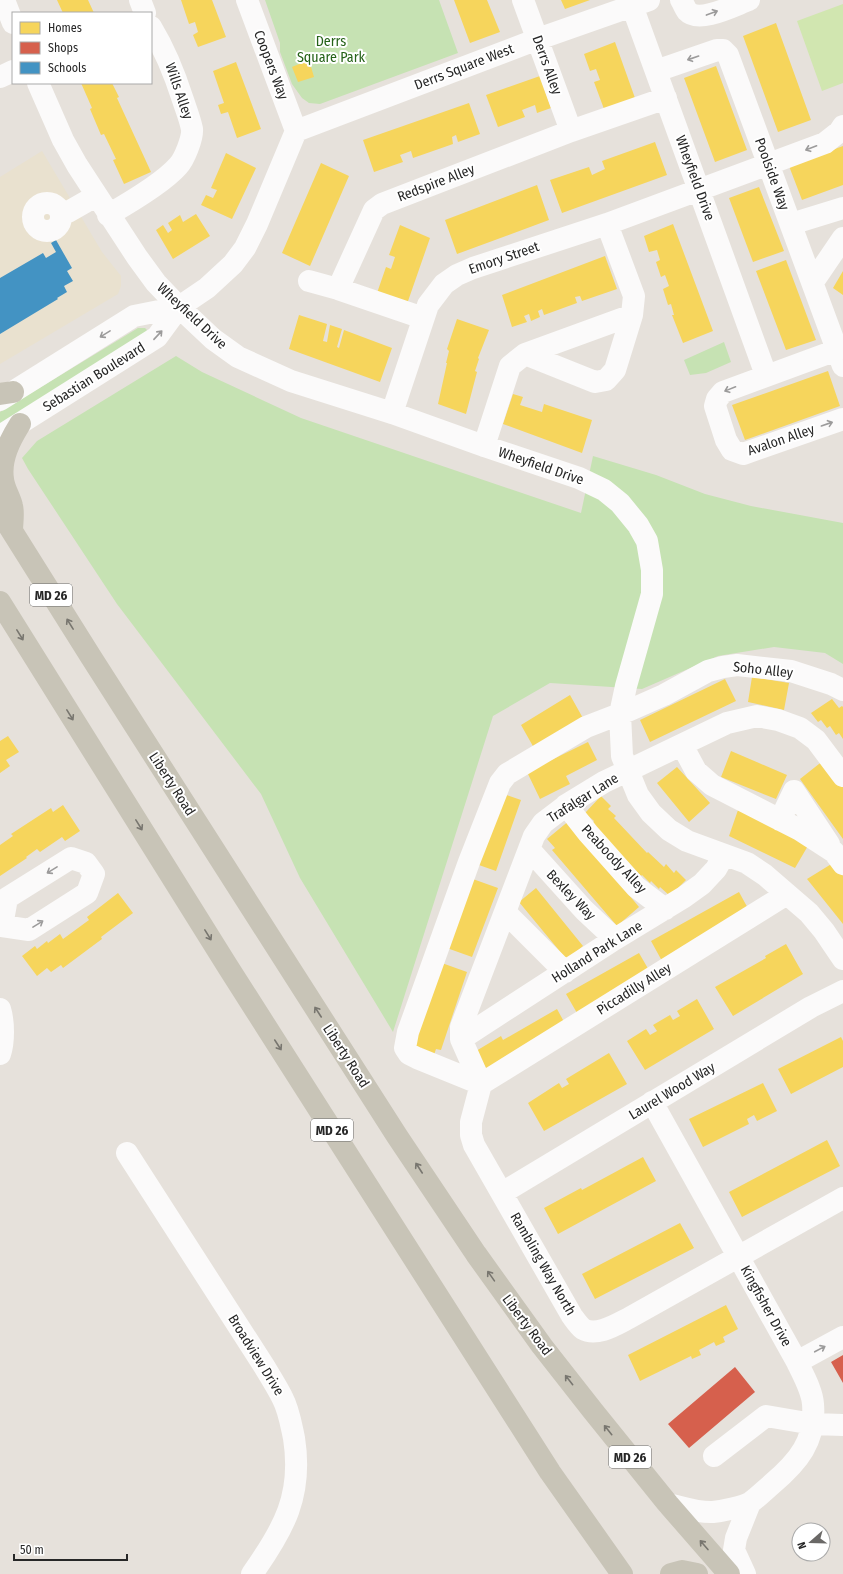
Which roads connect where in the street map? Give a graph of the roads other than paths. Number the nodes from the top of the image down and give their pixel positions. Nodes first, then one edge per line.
1 (4, 0) edge
2 (140, 0) edge
3 (246, 0) edge
4 (523, 0) edge
5 (681, 0) edge
6 (749, 0) edge
7 (637, 2) edge
8 (144, 12) edge
9 (12, 20) edge
10 (152, 29) edge
11 (538, 39) junction
12 (12, 71) edge
13 (656, 71) junction
14 (0, 77) edge
15 (38, 84) edge
16 (666, 98) junction
17 (843, 126) edge
18 (296, 130) junction
19 (571, 131) junction
20 (768, 164) junction
21 (699, 190) junction
22 (96, 196) junction
23 (843, 208) edge
24 (61, 212) dead end
25 (108, 215) junction
26 (607, 224) junction
27 (791, 224) junction
28 (843, 238) edge
29 (309, 281) dead end
30 (812, 282) junction
31 (338, 289) junction
32 (179, 307) junction
33 (632, 315) junction
34 (423, 318) junction
35 (525, 354) junction
36 (841, 354) edge
37 (766, 375) junction
38 (4, 396) edge
39 (392, 413) junction
40 (843, 419) edge
41 (20, 424) junction
42 (0, 436) edge
43 (484, 446) junction
44 (0, 512) edge
45 (12, 532) junction
46 (0, 602) edge
47 (843, 690) edge
48 (620, 714) junction
49 (682, 745) junction
50 (628, 771) junction
51 (843, 776) edge
52 (566, 805) junction
53 (780, 820) junction
54 (529, 849) junction
55 (724, 855) junction
56 (839, 858) edge
57 (787, 894) junction
58 (665, 909) junction
59 (505, 912) junction
60 (616, 940) junction
61 (843, 959) edge
62 (565, 972) junction
63 (843, 991) edge
64 (0, 1009) edge
65 (461, 1039) junction
66 (0, 1054) edge
67 (482, 1084) junction
68 (652, 1102) junction
69 (127, 1153) dead end
70 (502, 1193) junction
71 (843, 1198) edge
72 (738, 1256) junction
73 (843, 1337) edge
74 (796, 1362) junction
75 (812, 1424) junction
76 (843, 1425) edge
77 (714, 1456) dead end
78 (750, 1503) junction
79 (668, 1504) junction
80 (252, 1574) edge
81 (622, 1574) edge
82 (671, 1574) edge
83 (697, 1574) edge
84 (729, 1574) edge
85 (745, 1574) edge

1 - 9 street
2 - 8 street
3 - 18 street, Coopers Way
4 - 11 street, Derrs Alley
5 -> 6 street
7 - 11 street, Derrs Square West
7 - 13 street, Wheyfield Drive
10 - 25 street, Wills Alley
11 - 18 street, Derrs Square West
11 - 19 street, Derrs Alley
12 - 14 street
13 - 16 street, Wheyfield Drive
20 -> 13 street, Poolside Way
15 - 22 street, Wheyfield Drive
16 - 19 street, Redspire Alley
16 - 21 street, Wheyfield Drive
17 -> 20 street, Emory Street
18 - 32 street, Sebastian Boulevard
19 - 31 street, Redspire Alley
20 - 21 street, Emory Street
20 - 27 street, Poolside Way
21 - 26 street, Emory Street
21 - 37 street, Wheyfield Drive
22 - 24 street
22 - 25 street, Wheyfield Drive
23 - 27 street
25 - 32 street, Wheyfield Drive
26 - 33 street
26 - 34 street, Emory Street
27 - 30 street, Poolside Way
28 - 30 street
29 - 31 street
30 - 36 street, Poolside Way
31 - 34 street
32 -> 38 street, Sebastian Boulevard
32 - 39 street, Wheyfield Drive
41 -> 32 street, Sebastian Boulevard
33 - 35 street
33 - 35 street
34 - 39 street, Emory Street
35 - 43 street
36 - 37 street
37 -> 40 street, Avalon Alley
39 - 43 street, Wheyfield Drive
41 - 42 street, Sebastian Boulevard
41 - 45 main road
43 - 48 street, Wheyfield Drive
44 - 45 main road, Liberty Road / MD 26
79 -> 45 main road, Liberty Road / MD 26
46 -> 81 main road, MD 26
47 - 48 street, Soho Alley
48 - 50 street, Wheyfield Drive
48 - 67 street, Soho Alley
49 - 50 street, Trafalgar Lane
49 - 51 street, Trafalgar Lane
49 - 53 street
50 - 52 street, Trafalgar Lane
50 - 55 street, Wheyfield Drive
52 - 54 street, Trafalgar Lane
52 - 58 street, Peaboody Alley
53 - 56 street
53 - 56 street
54 - 59 street, Trafalgar Lane
54 - 60 street, Bexley Way
55 - 57 street, Wheyfield Drive
55 - 58 street, Holland Park Lane
57 - 61 street, Wheyfield Drive
57 - 67 street, Piccadilly Alley
58 - 60 street, Holland Park Lane
59 - 62 street
59 - 65 street, Trafalgar Lane
60 - 62 street, Holland Park Lane
62 - 65 street, Holland Park Lane
63 - 68 street, Laurel Wood Way
64 - 66 street
65 - 67 street
67 - 70 street, Rambling Way North
68 - 70 street, Laurel Wood Way
68 - 72 street, Kingfisher Drive
69 - 80 street, Broadview Drive
70 - 72 street, Rambling Way North
71 - 72 street, Rambling Way North
72 - 74 street, Kingfisher Drive
74 -> 73 street
74 - 75 street, Kingfisher Drive
75 - 76 street
75 - 77 street
75 - 78 street, Kingfisher Drive
78 - 79 street
78 - 85 street
84 -> 79 main road, Liberty Road / MD 26
82 - 83 main road

